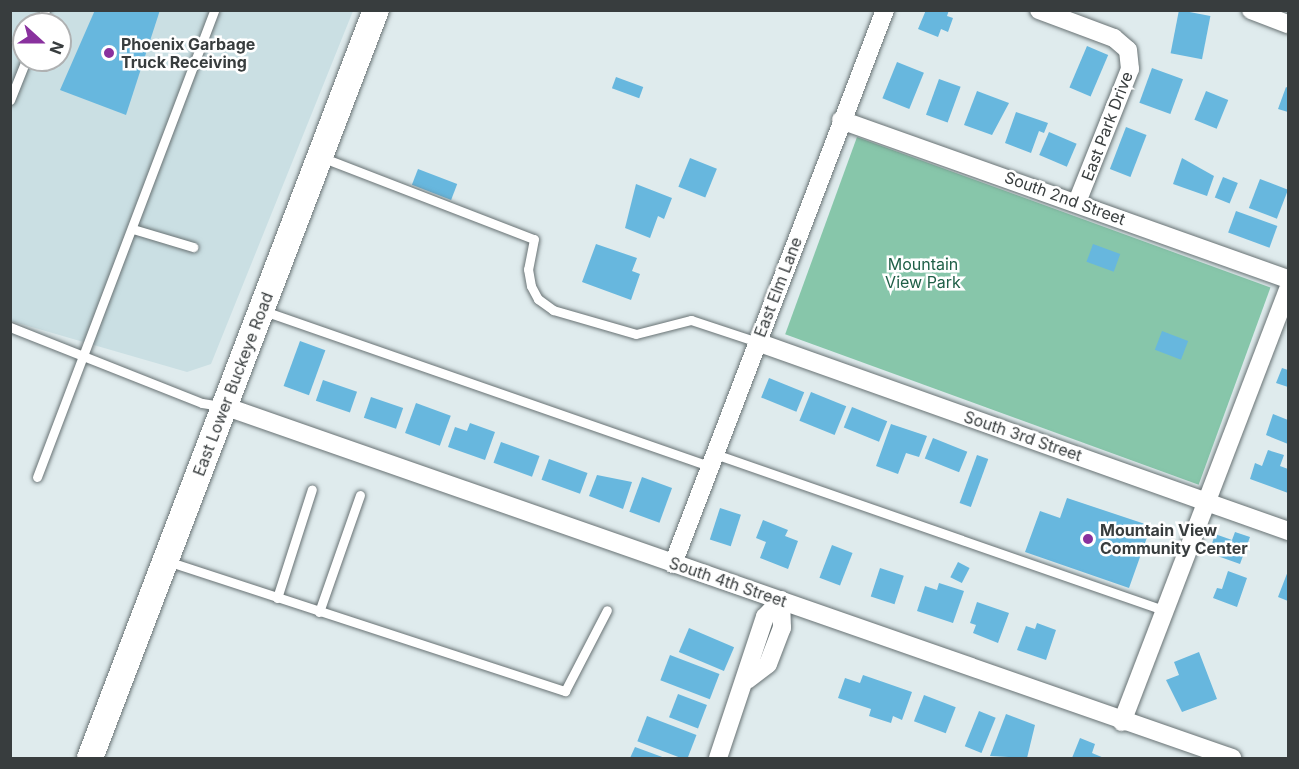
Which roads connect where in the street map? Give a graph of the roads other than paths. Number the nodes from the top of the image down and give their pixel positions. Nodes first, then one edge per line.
1 (214, 10) edge
2 (376, 10) edge
3 (885, 10) edge
4 (1039, 10) edge
5 (1251, 10) edge
6 (1288, 24) edge
7 (21, 72) edge
8 (10, 100) edge
9 (841, 120) junction
10 (321, 157) junction
11 (1077, 202) junction
12 (134, 229) junction
13 (193, 247) dead end
14 (1288, 279) edge
15 (1288, 290) edge
16 (262, 310) junction
17 (10, 327) edge
18 (757, 342) junction
19 (86, 356) junction
20 (224, 406) junction
21 (712, 460) junction
22 (37, 477) dead end
23 (312, 489) dead end
24 (360, 495) dead end
25 (1207, 501) junction
26 (1288, 531) edge
27 (165, 561) junction
28 (673, 564) junction
29 (277, 598) junction
30 (781, 600) junction
31 (607, 610) dead end
32 (1165, 611) junction
33 (319, 612) junction
34 (1122, 722) junction
35 (90, 759) edge
36 (718, 759) edge
37 (1232, 759) edge

1 - 12 lane
2 - 10 main road, East Lower Buckeye Road
3 - 9 street, East Elm Lane
4 - 11 street, East Park Drive
5 - 6 street
7 - 8 lane
9 - 11 street, South 2nd Street
9 - 18 street, East Elm Lane
10 - 16 main road, East Lower Buckeye Road
10 - 18 lane
11 - 14 street, South 2nd Street
12 - 13 lane
12 - 19 lane
15 - 25 street
16 - 20 main road, East Lower Buckeye Road
16 - 21 lane
17 - 19 lane
18 - 21 street, East Elm Lane
18 - 25 street, South 3rd Street
19 - 20 lane
19 - 22 lane
20 - 27 main road, East Lower Buckeye Road
20 - 28 street, South 4th Street
21 - 28 street, East Elm Lane
21 - 32 lane
23 - 29 lane
24 - 33 lane
25 - 26 street, South 3rd Street
25 - 32 street
27 - 29 lane
27 - 35 main road, East Lower Buckeye Road
28 - 30 street, South 4th Street
29 - 33 lane
30 - 34 street, South 4th Street
30 - 36 street
31 - 33 lane
32 - 34 street
34 - 37 street, South 4th Street

